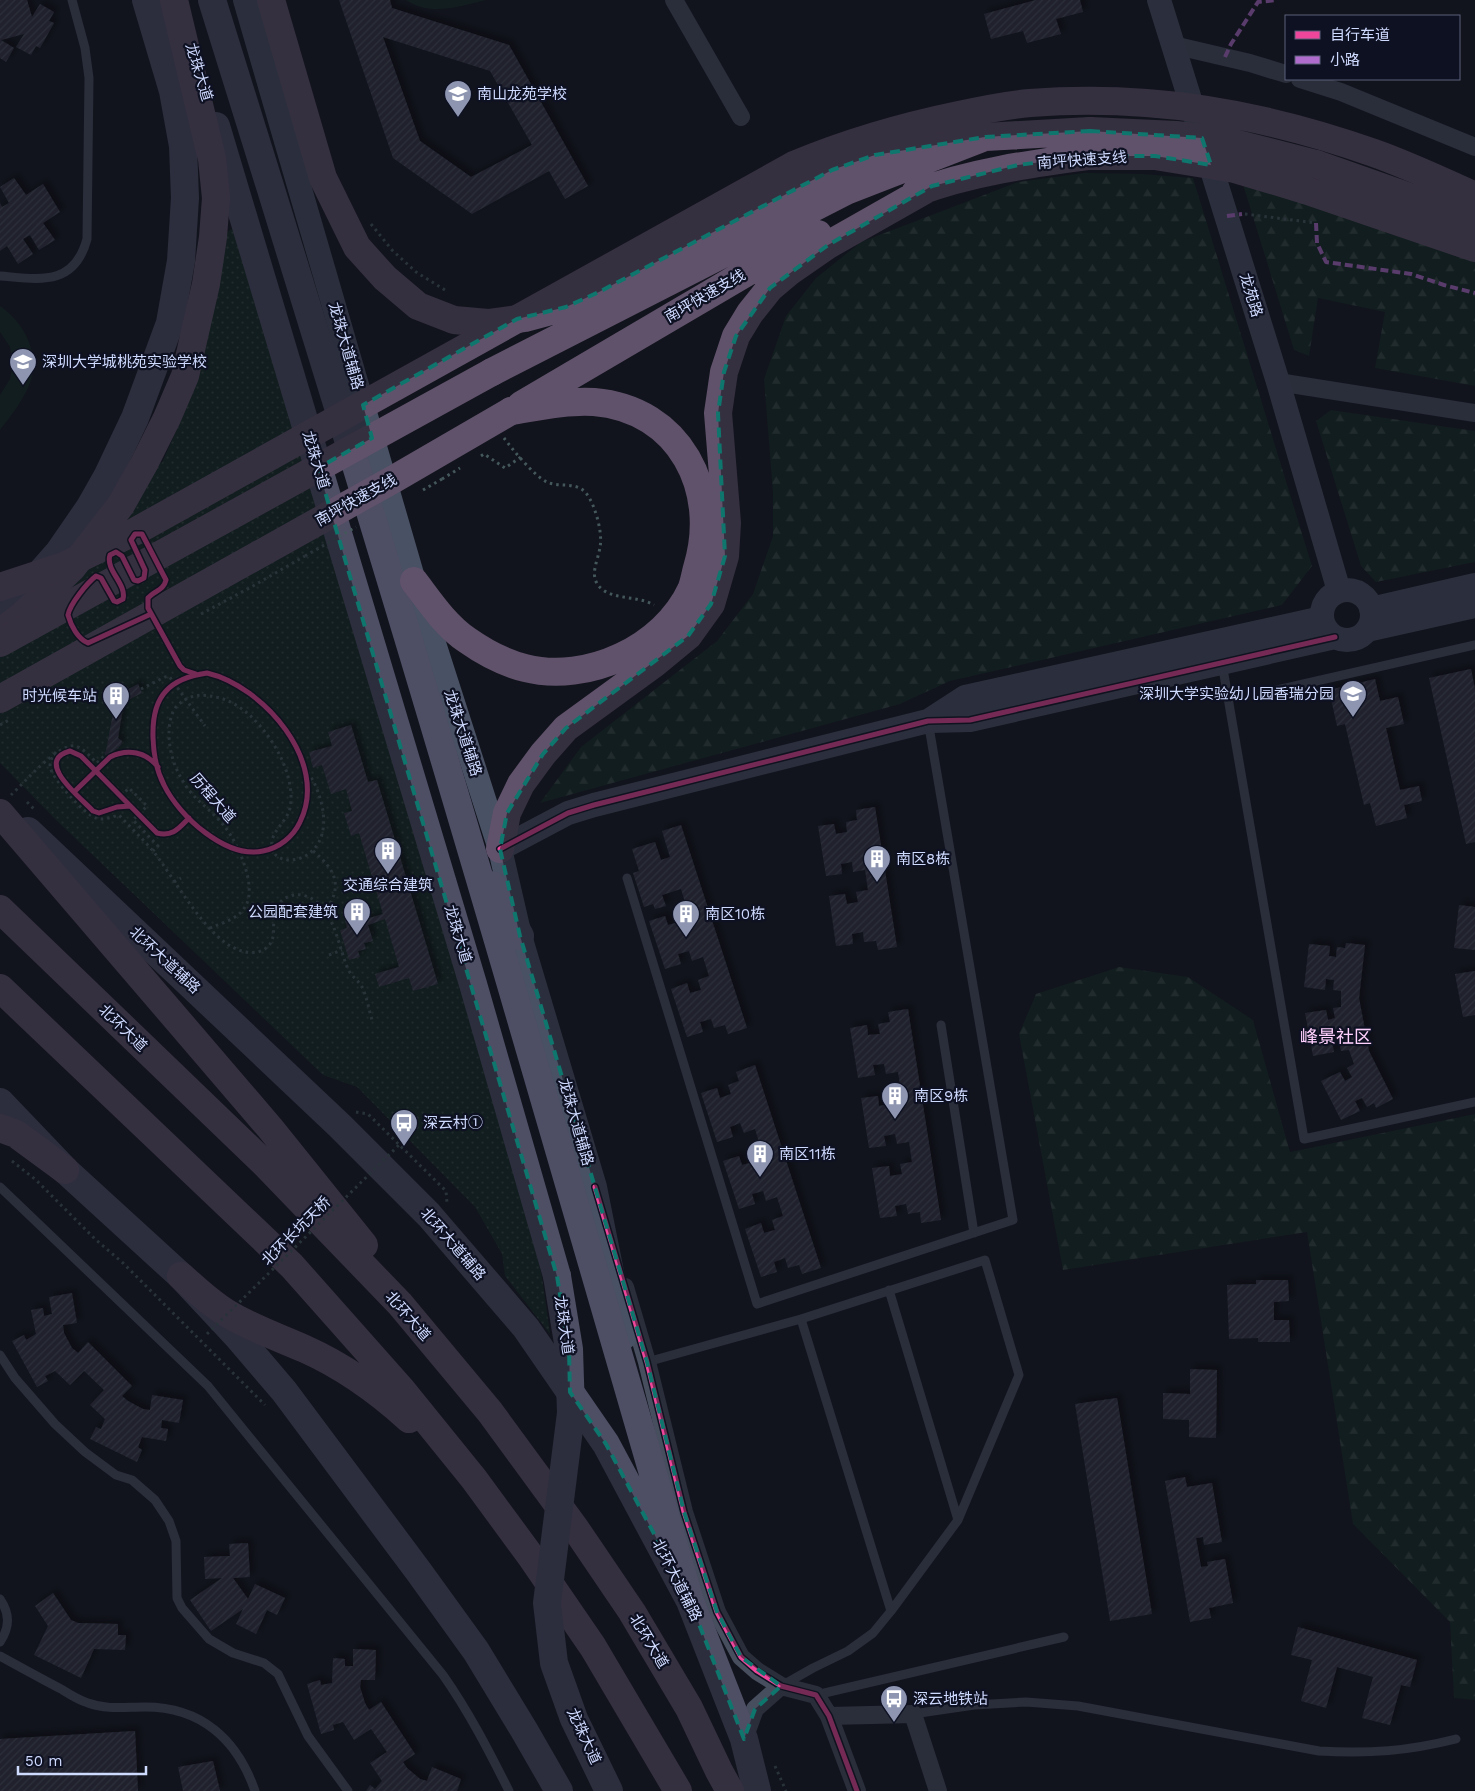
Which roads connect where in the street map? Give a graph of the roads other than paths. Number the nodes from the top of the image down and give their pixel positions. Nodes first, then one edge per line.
1 (72, 0) edge
2 (146, 0) edge
3 (176, 0) edge
4 (212, 0) edge
5 (245, 0) edge
6 (271, 0) edge
7 (674, 0) edge
8 (1159, 0) edge
9 (1173, 45) junction
10 (1285, 74) edge
11 (1303, 80) edge
12 (741, 117) dead end
13 (986, 137) junction
14 (1089, 144) junction
15 (1475, 147) edge
16 (932, 186) junction
17 (1475, 196) edge
18 (1475, 220) edge
19 (1475, 248) edge
20 (0, 276) edge
21 (1278, 382) junction
22 (1475, 413) edge
23 (506, 422) junction
24 (414, 581) junction
25 (1475, 586) edge
26 (0, 587) edge
27 (1339, 591) junction
28 (1475, 606) edge
29 (0, 609) edge
30 (1322, 618) junction
31 (1369, 619) junction
32 (0, 633) edge
33 (1335, 637) junction
34 (0, 643) edge
35 (1475, 645) edge
36 (1220, 652) junction
37 (1277, 690) dead end
38 (0, 699) edge
39 (928, 721) junction
40 (0, 807) edge
41 (468, 842) junction
42 (500, 848) junction
43 (627, 878) dead end
44 (0, 909) edge
45 (520, 936) junction
46 (0, 988) edge
47 (941, 1025) dead end
48 (0, 1102) edge
49 (1475, 1102) edge
50 (0, 1128) edge
51 (65, 1170) junction
52 (0, 1187) edge
53 (595, 1187) junction
54 (974, 1233) junction
55 (181, 1276) junction
56 (889, 1290) junction
57 (400, 1304) junction
58 (801, 1319) junction
59 (0, 1355) edge
60 (647, 1362) junction
61 (653, 1474) junction
62 (474, 1479) junction
63 (958, 1520) junction
64 (0, 1599) edge
65 (690, 1602) junction
66 (891, 1611) junction
67 (1064, 1637) dead end
68 (0, 1642) edge
69 (0, 1656) edge
70 (781, 1686) junction
71 (816, 1695) junction
72 (913, 1714) junction
73 (829, 1716) junction
74 (744, 1739) junction
75 (1456, 1739) dead end
76 (254, 1791) edge
77 (348, 1791) edge
78 (509, 1791) edge
79 (559, 1791) edge
80 (609, 1791) edge
81 (678, 1791) edge
82 (730, 1791) edge
83 (757, 1791) edge
84 (857, 1791) edge
85 (938, 1791) edge

1 - 20 lane
2 - 29 main road
3 - 32 highway, bridge
3 - 80 main road, 龙珠大道, bridge
4 - 41 main road
5 - 24 street, 龙珠大道辅路
6 - 13 highway
7 - 12 street
8 - 9 street, 龙苑路
9 - 10 street
9 - 21 street, 龙苑路
11 - 15 street
13 - 14 highway, 南坪快速支线
13 - 34 highway, 南坪快速支线, bridge
14 - 16 highway, 南坪快速支线
14 - 18 highway, 南坪快速支线, bridge
14 - 19 highway, 南坪快速支线, bridge
16 - 23 highway, 南坪快速支线
16 - 42 highway
17 - 26 highway, bridge
21 - 22 street
21 - 27 street, 龙苑路
23 - 24 highway
23 - 38 highway, 南坪快速支线, bridge
24 - 42 street, 龙珠大道辅路
25 - 31 street
27 - 30 street
27 - 31 street
28 - 31 street
30 - 33 street
30 - 36 street
31 - 33 street
33 - 36 street
35 - 37 lane
36 - 39 street
36 - 49 lane
39 - 42 street
39 - 54 lane
40 - 57 highway
40 - 65 main road, 北环大道辅路
41 - 45 main road
41 - 61 main road
42 - 45 street, 龙珠大道辅路
43 - 54 lane
44 - 57 highway, 北环大道
45 - 53 street, 龙珠大道辅路
46 - 62 highway
47 - 54 lane
48 - 51 main road
50 - 51 highway
51 - 55 main road
52 - 78 lane
53 - 60 street
53 - 61 street, 龙珠大道辅路
55 - 62 highway
55 - 79 main road
56 - 58 lane
56 - 63 lane
56 - 63 lane
57 - 82 highway, 北环大道
58 - 60 lane
58 - 66 lane
59 - 77 lane
60 - 70 street
61 - 65 main road
62 - 81 highway
63 - 66 lane
64 - 68 lane
65 - 74 main road, 北环大道辅路
66 - 70 lane
67 - 71 lane
69 - 76 lane
70 - 71 street
70 - 74 street
71 - 73 street
72 - 73 street
72 - 75 lane
72 - 85 street
73 - 84 street
74 - 83 main road, 北环大道辅路

